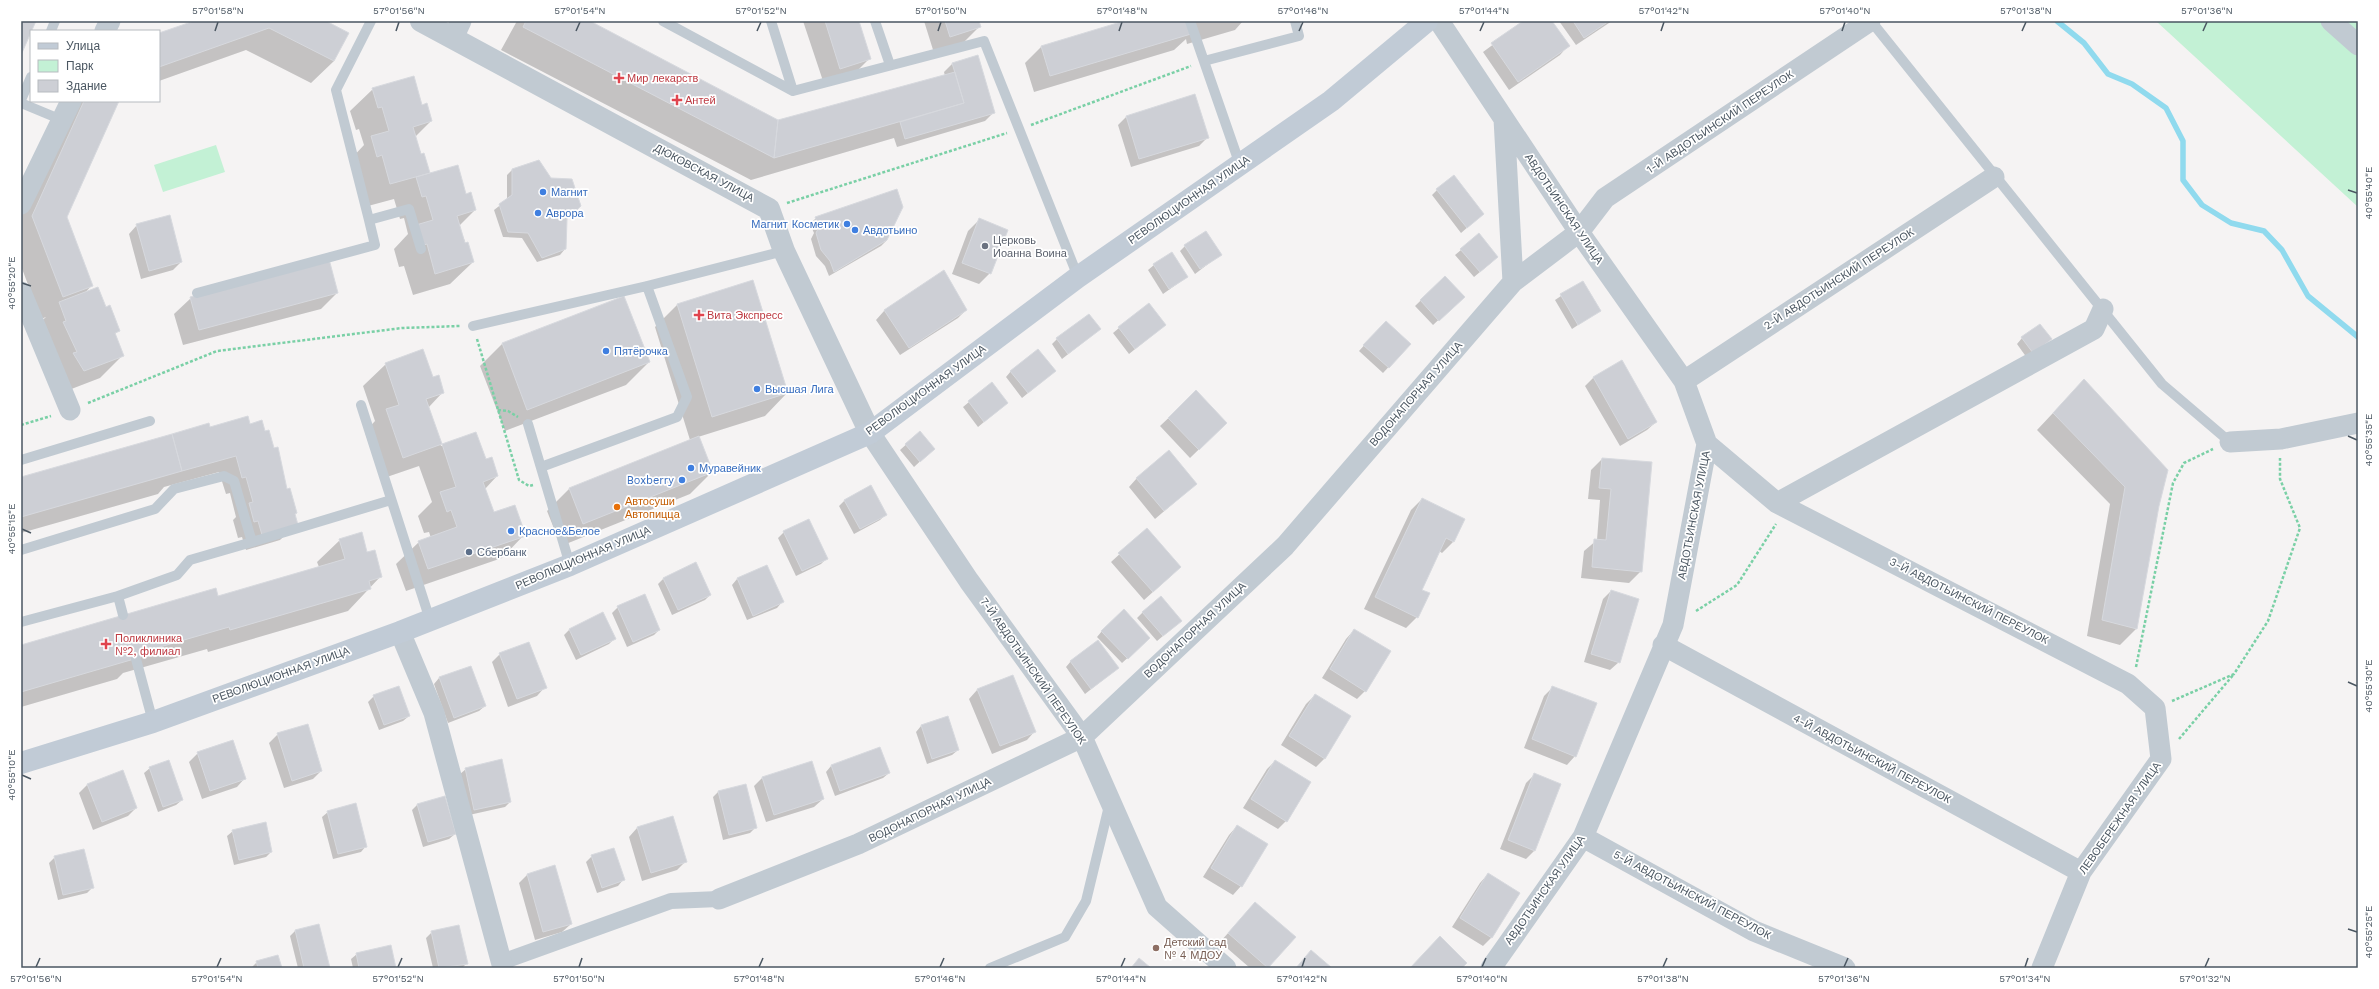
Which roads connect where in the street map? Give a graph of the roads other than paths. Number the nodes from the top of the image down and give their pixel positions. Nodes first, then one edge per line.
1 (56, 21) edge
2 (110, 21) edge
3 (371, 21) edge
4 (421, 21) edge
5 (663, 21) edge
6 (771, 21) edge
7 (875, 21) edge
8 (1190, 21) edge
9 (1295, 21) edge
10 (1427, 21) edge
11 (1439, 21) edge
12 (1870, 21) edge
13 (2331, 21) edge
14 (52, 30) edge
15 (106, 30) edge
16 (457, 30) edge
17 (2358, 45) edge
18 (1204, 61) junction
19 (890, 65) junction
20 (30, 79) edge
21 (793, 91) junction
22 (21, 101) edge
23 (71, 102) edge
24 (1504, 119) junction
25 (62, 120) junction
26 (1240, 165) junction
27 (1994, 177) junction
28 (21, 204) edge
29 (369, 220) junction
30 (1579, 232) junction
31 (421, 249) dead end
32 (784, 251) junction
33 (1078, 278) junction
34 (1513, 282) junction
35 (647, 286) junction
36 (21, 292) edge
37 (197, 293) dead end
38 (2103, 309) junction
39 (473, 326) road end
40 (1684, 381) junction
41 (361, 405) dead end
42 (70, 410) road end
43 (150, 421) dead end
44 (2358, 423) edge
45 (528, 424) road end
46 (870, 433) junction
47 (2230, 442) joint
48 (1707, 444) junction
49 (21, 460) edge
50 (541, 467) junction
51 (391, 500) junction
52 (1777, 503) junction
53 (252, 542) junction
54 (21, 550) edge
55 (570, 565) junction
56 (118, 596) junction
57 (123, 615) dead end
58 (430, 620) junction
59 (21, 622) edge
60 (400, 632) junction
61 (1663, 645) junction
62 (136, 659) dead end
63 (2155, 708) joint
64 (154, 722) junction
65 (1082, 737) junction
66 (21, 763) edge
67 (1111, 799) junction
68 (1583, 837) junction
69 (2082, 872) junction
70 (719, 900) joint
71 (502, 965) edge
72 (990, 968) edge
73 (1226, 968) edge
74 (1491, 968) edge
75 (1846, 968) edge
76 (2042, 968) edge

1 - 14 lane
2 - 15 street
3 - 29 lane
4 - 16 street, ДЮКОВСКАЯ УЛИЦА
5 - 21 lane
6 - 21 lane
7 - 19 lane
8 - 18 lane
9 - 18 lane
10 - 26 main road, РЕВОЛЮЦИОННАЯ УЛИЦА
11 - 24 street, АВДОТЬИНСКАЯ УЛИЦА
12 - 27 lane
12 - 30 street, 1-Й АВДОТЬИНСКИЙ ПЕРЕУЛОК
13 - 17 street
16 - 32 street, ДЮКОВСКАЯ УЛИЦА
18 - 26 lane
19 - 21 lane
19 - 33 lane
20 - 22 lane
22 - 25 lane
23 - 25 street
24 - 30 street, АВДОТЬИНСКАЯ УЛИЦА
24 - 34 street
25 - 28 street
26 - 33 main road, РЕВОЛЮЦИОННАЯ УЛИЦА
27 - 38 lane
27 - 40 street, 2-Й АВДОТЬИНСКИЙ ПЕРЕУЛОК
29 - 31 lane
29 - 37 lane
30 - 34 street, ВОДОНАПОРНАЯ УЛИЦА
30 - 40 street, АВДОТЬИНСКАЯ УЛИЦА
32 - 35 lane
32 - 46 street
33 - 46 main road, РЕВОЛЮЦИОННАЯ УЛИЦА
34 - 65 street, ВОДОНАПОРНАЯ УЛИЦА
35 - 39 lane
35 - 50 lane
36 - 42 street
38 - 47 lane
38 - 52 street
40 - 48 street, АВДОТЬИНСКАЯ УЛИЦА
41 - 51 lane
43 - 49 lane
44 - 47 street
45 - 50 lane
46 - 55 main road, РЕВОЛЮЦИОННАЯ УЛИЦА
46 - 65 street, 7-Й АВДОТЬИНСКИЙ ПЕРЕУЛОК
48 - 52 street, 3-Й АВДОТЬИНСКИЙ ПЕРЕУЛОК
48 - 61 street, АВДОТЬИНСКАЯ УЛИЦА
50 - 55 lane
51 - 53 lane
51 - 58 lane
52 - 63 street, 3-Й АВДОТЬИНСКИЙ ПЕРЕУЛОК
53 - 54 lane
53 - 56 lane
55 - 58 main road, РЕВОЛЮЦИОННАЯ УЛИЦА
56 - 57 lane
56 - 59 lane
58 - 60 main road, РЕВОЛЮЦИОННАЯ УЛИЦА
60 - 64 main road, РЕВОЛЮЦИОННАЯ УЛИЦА
60 - 71 street
61 - 68 street, АВДОТЬИНСКАЯ УЛИЦА
61 - 69 street, 4-Й АВДОТЬИНСКИЙ ПЕРЕУЛОК
62 - 64 lane
63 - 69 street, ЛЕВОБЕРЕЖНАЯ УЛИЦА
64 - 66 main road, РЕВОЛЮЦИОННАЯ УЛИЦА
65 - 67 street, 7-Й АВДОТЬИНСКИЙ ПЕРЕУЛОК
65 - 70 street, ВОДОНАПОРНАЯ УЛИЦА
67 - 72 lane
67 - 73 street, 7-Й АВДОТЬИНСКИЙ ПЕРЕУЛОК
68 - 74 street, АВДОТЬИНСКАЯ УЛИЦА
68 - 75 street, 5-Й АВДОТЬИНСКИЙ ПЕРЕУЛОК
69 - 76 street, ЛЕВОБЕРЕЖНАЯ УЛИЦА
70 - 71 street

